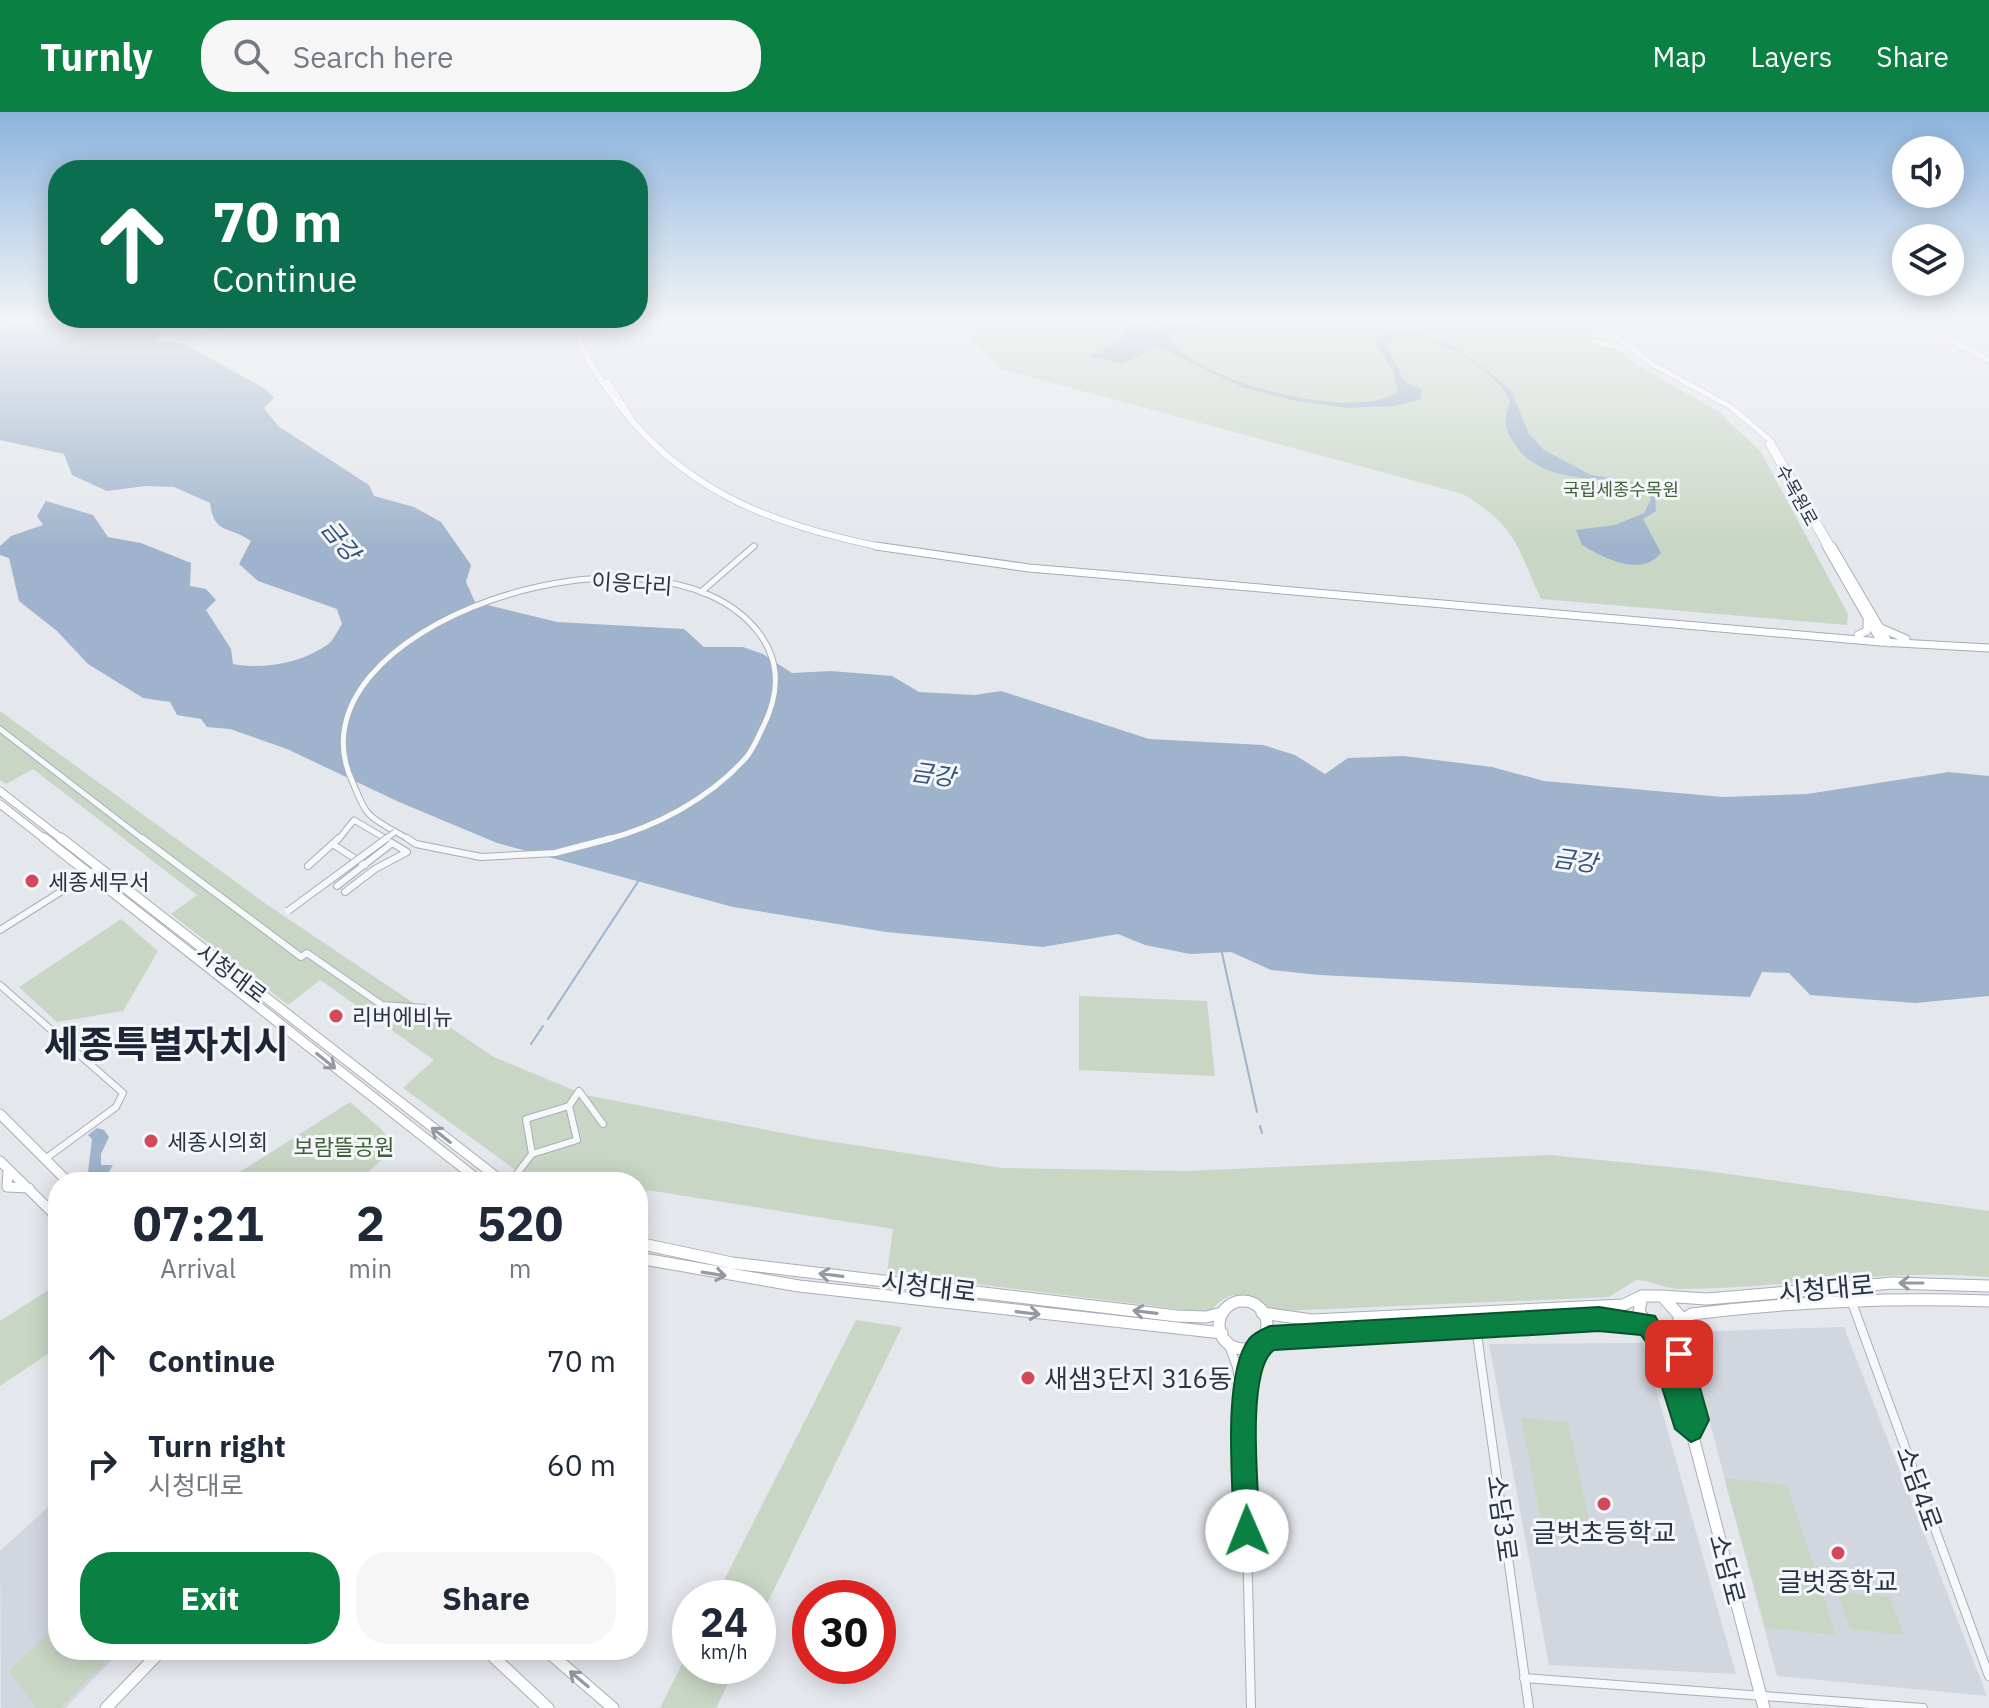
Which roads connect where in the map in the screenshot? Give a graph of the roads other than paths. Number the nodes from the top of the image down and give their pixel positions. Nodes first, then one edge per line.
1 (610, 395) edge
2 (616, 395) edge
3 (1701, 395) edge
4 (1710, 395) edge
5 (754, 546) dead end
6 (701, 592) junction
7 (1867, 620) junction
8 (1877, 623) junction
9 (1858, 635) junction
10 (1906, 639) junction
11 (1884, 640) junction
12 (1989, 646) edge
13 (0, 729) edge
14 (0, 791) edge
15 (0, 804) edge
16 (395, 832) junction
17 (391, 844) junction
18 (334, 845) junction
19 (365, 865) junction
20 (308, 866) dead end
21 (93, 872) junction
22 (349, 877) junction
23 (357, 882) junction
24 (337, 886) dead end
25 (345, 892) dead end
26 (288, 911) dead end
27 (0, 930) edge
28 (0, 985) edge
29 (426, 1008) dead end
30 (569, 1106) junction
31 (0, 1114) edge
32 (603, 1124) dead end
33 (577, 1140) junction
34 (587, 1145) dead end
35 (532, 1154) junction
36 (45, 1159) junction
37 (3, 1164) edge
38 (58, 1172) edge
39 (468, 1172) edge
40 (496, 1172) edge
41 (516, 1172) edge
42 (30, 1189) junction
43 (4, 1190) edge
44 (48, 1208) edge
45 (648, 1245) edge
46 (648, 1260) edge
47 (1989, 1286) edge
48 (1642, 1296) junction
49 (1662, 1296) junction
50 (1851, 1300) junction
51 (1989, 1301) edge
52 (1222, 1313) junction
53 (1262, 1313) junction
54 (1678, 1324) junction
55 (1649, 1326) junction
56 (1476, 1327) junction
57 (1224, 1337) junction
58 (1261, 1344) junction
59 (1244, 1414) junction
60 (1691, 1429) junction
61 (152, 1660) edge
62 (497, 1660) edge
63 (558, 1660) edge
64 (1989, 1676) edge
65 (1524, 1678) junction
66 (1763, 1702) edge
67 (106, 1708) edge
68 (548, 1708) edge
69 (613, 1708) edge
70 (1251, 1708) edge
71 (1529, 1708) edge
72 (1923, 1708) edge

1 - 11 main road
2 - 9 main road
3 - 7 street, 수목원로
4 - 8 street, 수목원로
5 - 6 street
6 - 16 street, 이응다리
6 - 16 street, 이응다리
7 - 9 street
7 - 11 street, 수목원로
8 - 10 street
8 - 11 street, 수목원로
9 - 11 main road
10 - 11 main road
10 - 12 main road
11 - 12 main road
13 - 29 street
14 - 21 street, 시청대로
15 - 21 street, 시청대로
16 - 26 street, bridge
17 - 18 street
17 - 19 street
17 - 23 street
18 - 19 street
18 - 20 street
19 - 22 street
21 - 27 street
21 -> 39 street, 시청대로
40 -> 21 street, 시청대로
22 - 23 street
22 - 24 street
23 - 25 street
28 - 36 street
30 - 32 street
30 - 33 street
30 - 35 street
31 - 36 street
33 - 34 street
33 - 35 street
35 - 41 street
36 - 38 street
37 - 42 street
37 - 43 street
42 - 43 street
42 - 44 street
52 -> 45 street, 시청대로
46 -> 57 street, 시청대로
47 -> 49 street, 시청대로
48 - 49 street
48 - 53 street
48 - 55 street
49 - 54 street
50 - 51 street, 시청대로
50 - 54 street, 시청대로
50 - 64 street, 소담4로
52 - 53 street
52 - 57 street
53 - 58 street
54 - 55 street
54 - 60 street, 소담로
55 - 56 street
55 - 60 street, 소담로
56 - 58 street
56 - 65 street, 소담3로
57 - 58 street
57 - 59 street
58 - 59 street
59 - 70 street
60 - 66 street, 소담로
61 - 67 street
62 - 68 street
69 -> 63 street
65 - 66 street
65 - 71 street, 소담3로
66 - 72 street

